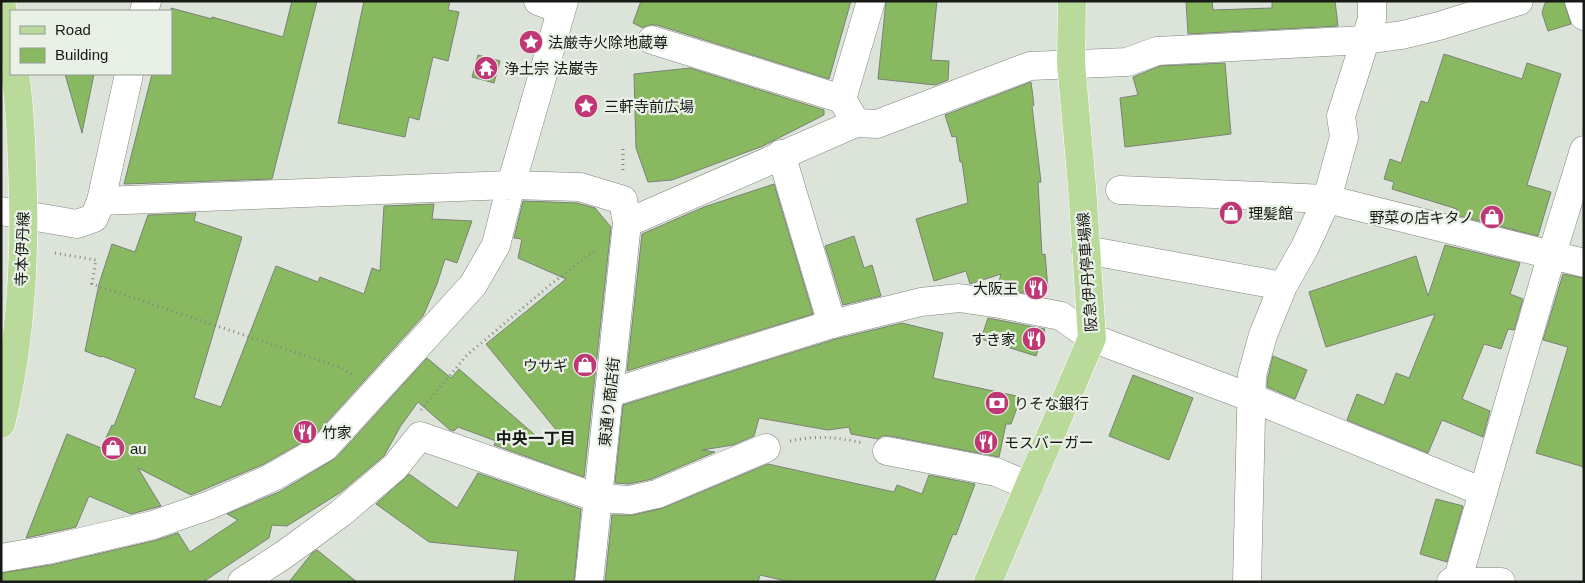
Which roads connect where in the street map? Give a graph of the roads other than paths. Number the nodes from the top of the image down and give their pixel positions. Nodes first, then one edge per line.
1 (1, 1) edge
2 (871, 1) edge
3 (1072, 1) edge
4 (1372, 1) edge
5 (1519, 1) edge
6 (1579, 1) edge
7 (554, 4) edge
8 (1584, 16) edge
9 (652, 40) dead end
10 (1365, 40) junction
11 (10, 49) edge
12 (1071, 64) junction
13 (15, 75) edge
14 (129, 75) edge
15 (842, 99) junction
16 (856, 123) junction
17 (1584, 150) edge
18 (781, 154) junction
19 (511, 185) junction
20 (1120, 190) dead end
21 (1327, 199) junction
22 (100, 201) junction
23 (13, 213) edge
24 (627, 223) junction
25 (1086, 250) junction
26 (1552, 254) junction
27 (1584, 263) edge
28 (1284, 286) junction
29 (832, 324) junction
30 (1092, 338) junction
31 (610, 392) junction
32 (1252, 398) junction
33 (1, 424) edge
34 (766, 448) road end
35 (887, 451) road end
36 (1028, 486) junction
37 (1483, 492) junction
38 (598, 498) junction
39 (1, 558) edge
40 (242, 582) edge
41 (589, 582) edge
42 (988, 582) edge
43 (1247, 582) edge
44 (1455, 582) edge
45 (1501, 582) edge

1 - 11 main road
2 - 15 street
3 - 12 main road, 阪急伊丹停車場線
4 - 10 street
5 - 10 street
6 - 8 street
7 - 19 street
9 - 15 street
10 - 12 street
10 - 21 street
12 - 16 street
12 - 25 main road, 阪急伊丹停車場線
13 - 23 main road, 寺本伊丹線
14 - 22 street
15 - 16 street
16 - 18 street
17 - 26 street
18 - 24 street
18 - 29 street
19 - 22 street
19 - 24 street, 東通り商店街
19 - 39 street
20 - 21 street
21 - 26 street
21 - 28 street
22 - 23 street
23 - 33 main road, 寺本伊丹線
24 - 31 street, 東通り商店街
25 - 28 street
25 - 30 main road, 阪急伊丹停車場線
26 - 27 street
26 - 37 street
28 - 32 street
29 - 30 street
29 - 31 street
30 - 32 street
30 - 36 main road, 阪急伊丹停車場線
31 - 38 street, 東通り商店街
32 - 37 street
32 - 43 street
34 - 38 street
35 - 36 street
36 - 42 main road, 阪急伊丹停車場線
37 - 44 street
38 - 40 street
38 - 41 street, 東通り商店街
44 - 45 street

